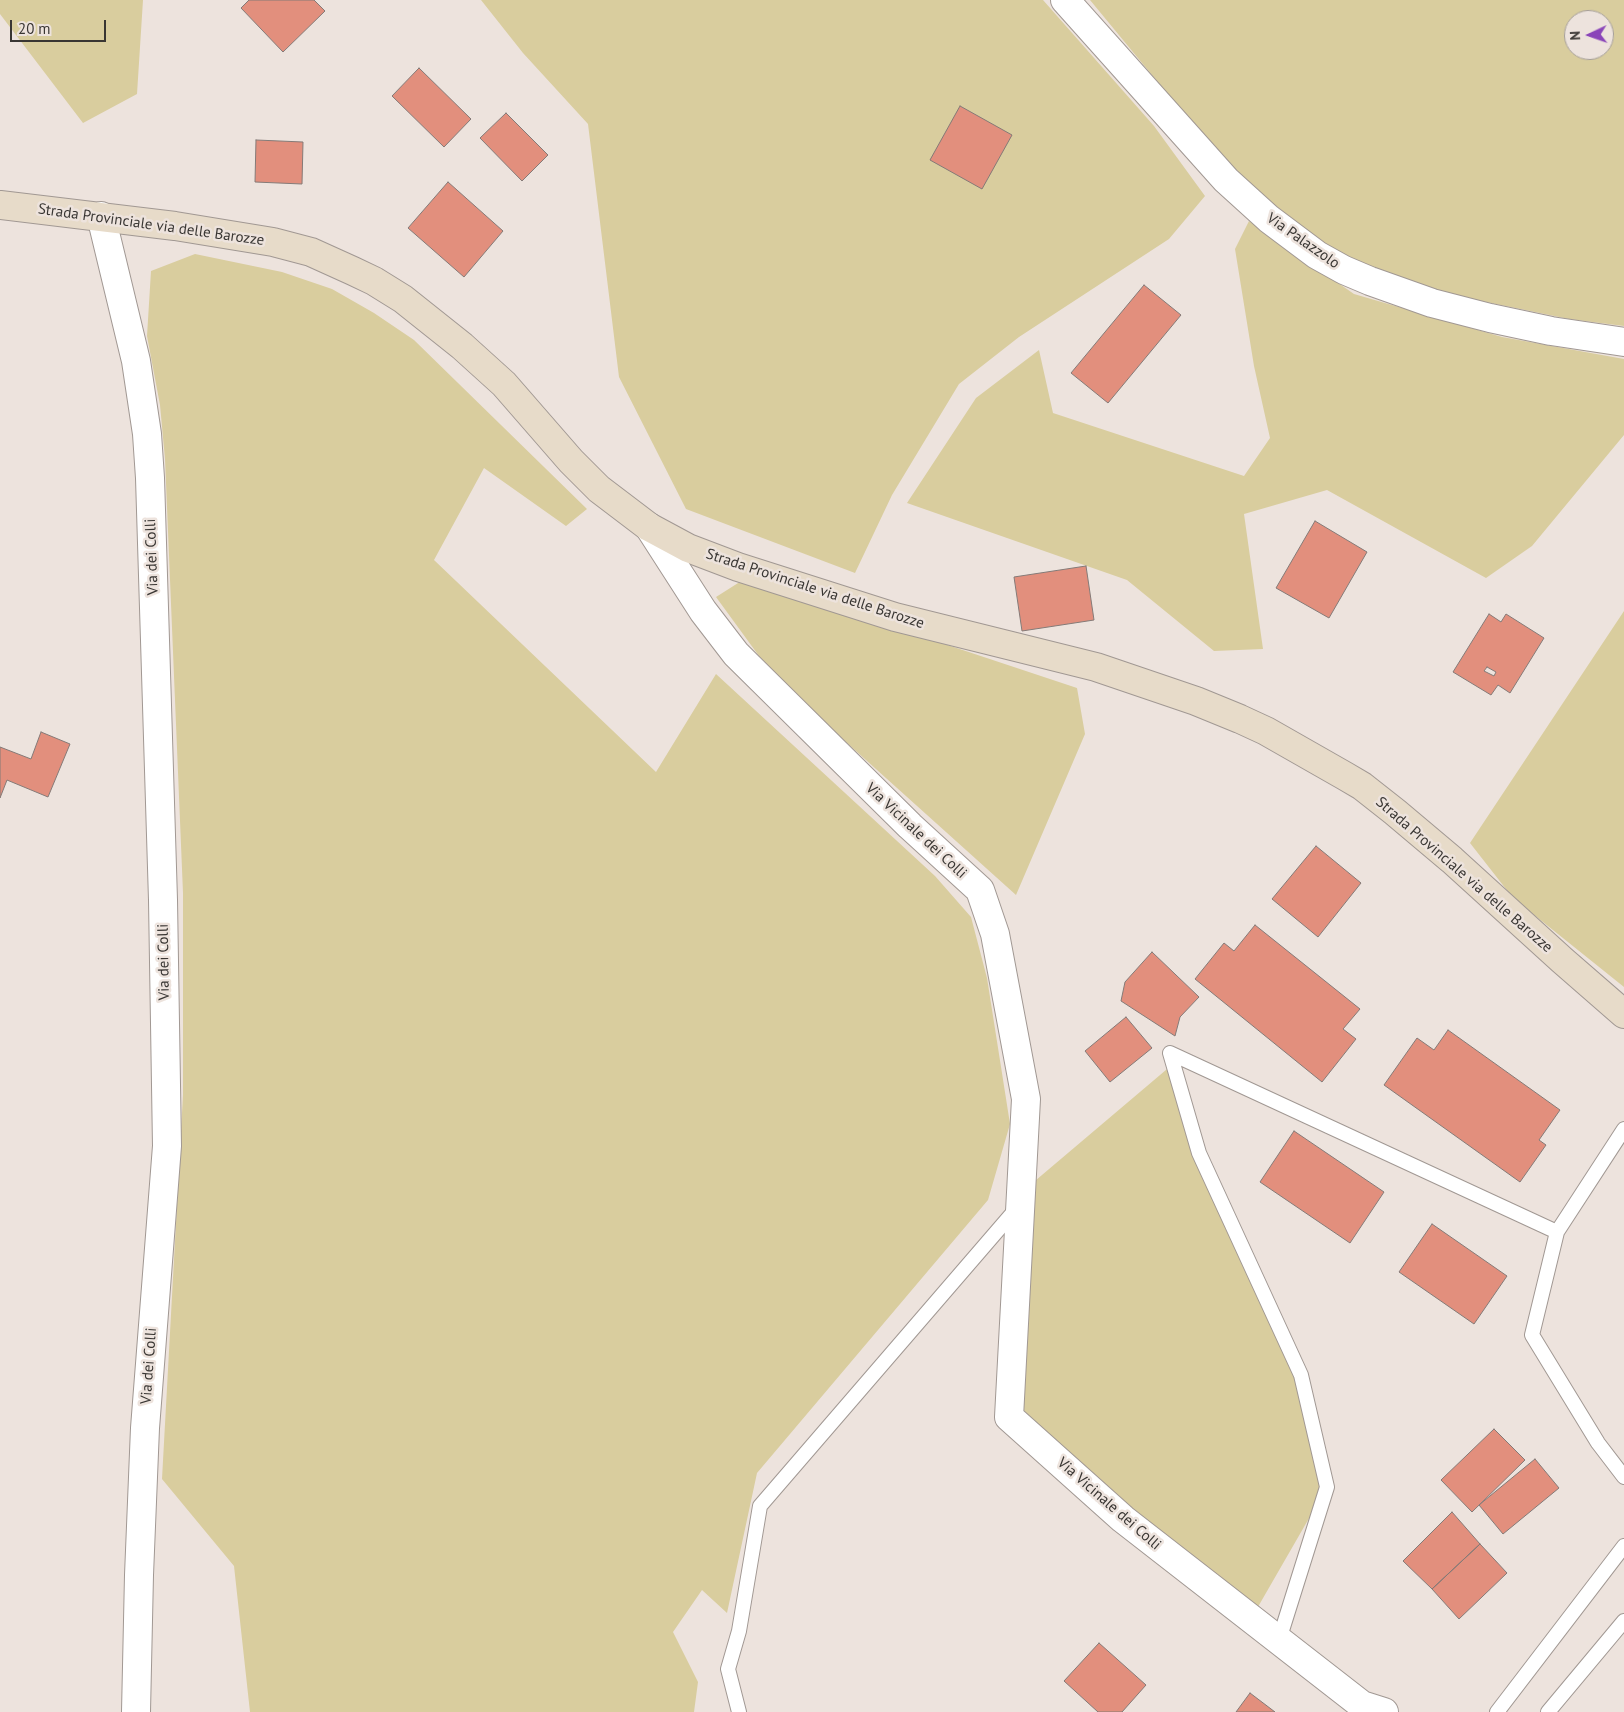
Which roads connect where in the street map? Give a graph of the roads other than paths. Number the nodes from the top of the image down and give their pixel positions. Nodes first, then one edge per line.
1 (1065, 0) edge
2 (0, 205) edge
3 (101, 216) junction
4 (1624, 342) edge
5 (649, 527) junction
6 (1624, 1014) edge
7 (1624, 1129) edge
8 (1021, 1204) junction
9 (1557, 1232) junction
10 (1624, 1477) edge
11 (1624, 1546) edge
12 (1624, 1621) edge
13 (1279, 1640) junction
14 (136, 1712) edge
15 (739, 1712) edge
16 (1384, 1712) edge
17 (1496, 1712) edge
18 (1548, 1712) edge

1 - 4 street, Via Palazzolo
2 - 3 main road, Strada Provinciale via delle Barozze
3 - 5 main road, Strada Provinciale via delle Barozze
3 - 14 street, Via dei Colli
5 - 6 main road, Strada Provinciale via delle Barozze
5 - 8 street, Via Vicinale dei Colli
7 - 9 lane
8 - 13 street, Via Vicinale dei Colli
8 - 15 lane
9 - 10 lane
9 - 13 lane
11 - 17 lane
12 - 18 lane
13 - 16 street, Via Vicinale dei Colli

